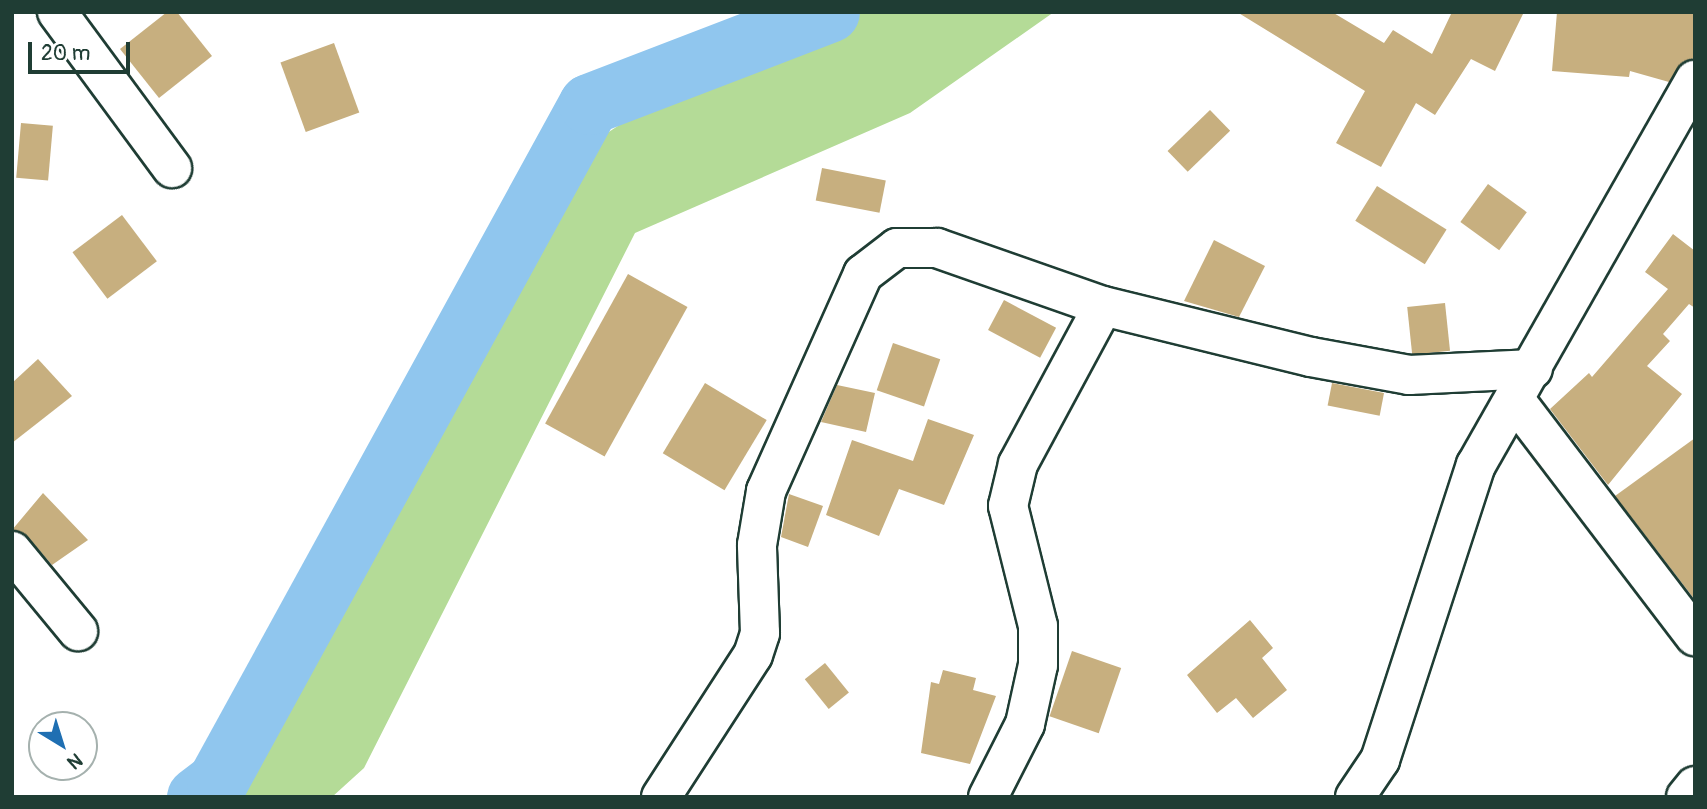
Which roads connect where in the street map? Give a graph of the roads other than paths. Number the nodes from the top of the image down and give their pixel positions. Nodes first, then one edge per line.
1 (57, 12) edge
2 (1695, 80) edge
3 (172, 168) dead end
4 (1103, 306) junction
5 (1524, 384) junction
6 (12, 551) edge
7 (78, 631) dead end
8 (1695, 636) edge
9 (1695, 786) edge
10 (661, 797) edge
11 (988, 797) edge
12 (1355, 797) edge
13 (1686, 797) edge

1 - 3 street
2 - 5 street
4 - 5 street
4 - 10 street
4 - 11 street
5 - 8 street
5 - 12 street
6 - 7 street
9 - 13 street

